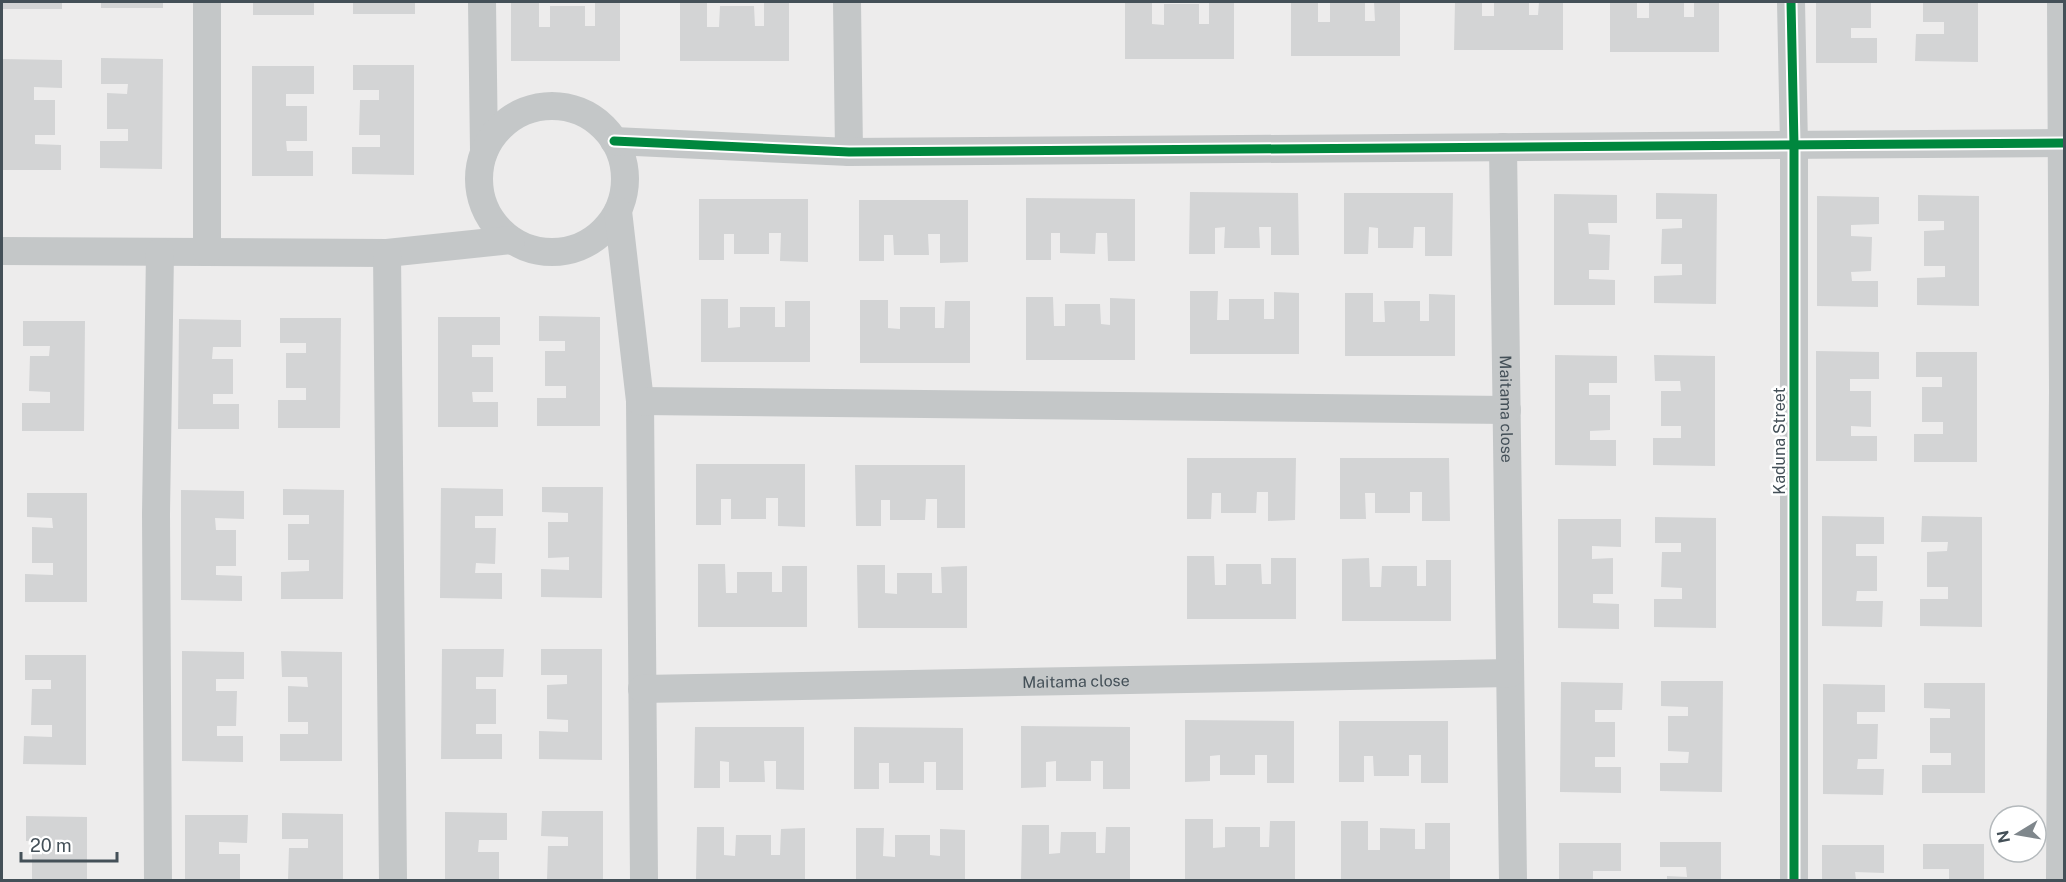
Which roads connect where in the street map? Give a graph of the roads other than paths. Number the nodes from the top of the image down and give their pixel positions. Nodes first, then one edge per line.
1 (207, 2) edge
2 (482, 2) edge
3 (848, 2) edge
4 (1791, 2) edge
5 (2061, 2) edge
6 (614, 141) junction
7 (2064, 143) edge
8 (1794, 145) junction
9 (1503, 147) junction
10 (484, 151) junction
11 (849, 152) junction
12 (618, 212) junction
13 (511, 240) junction
14 (2, 251) edge
15 (160, 252) junction
16 (207, 252) junction
17 (387, 253) junction
18 (640, 401) junction
19 (1507, 410) junction
20 (1510, 673) junction
21 (642, 689) junction
22 (158, 880) edge
23 (393, 880) edge
24 (644, 880) edge
25 (1513, 880) edge
26 (1794, 880) edge
27 (2060, 880) edge

1 - 16 street
2 - 10 street
3 - 11 street
4 - 8 street, Kaduna Street
5 - 7 street
6 - 10 street
6 - 11 street
6 - 12 street
7 - 8 street
7 - 27 street
8 - 9 street
8 - 26 street, Kaduna Street
9 - 11 street
9 - 19 street, Maitama close
10 - 13 street
12 - 13 street
12 - 18 street
13 - 17 street
14 - 15 street
15 - 16 street
15 - 22 street
16 - 17 street
17 - 23 street
18 - 19 street
18 - 21 street
19 - 20 street, Maitama close
20 - 21 street, Maitama close
20 - 25 street, Maitama close
21 - 24 street

